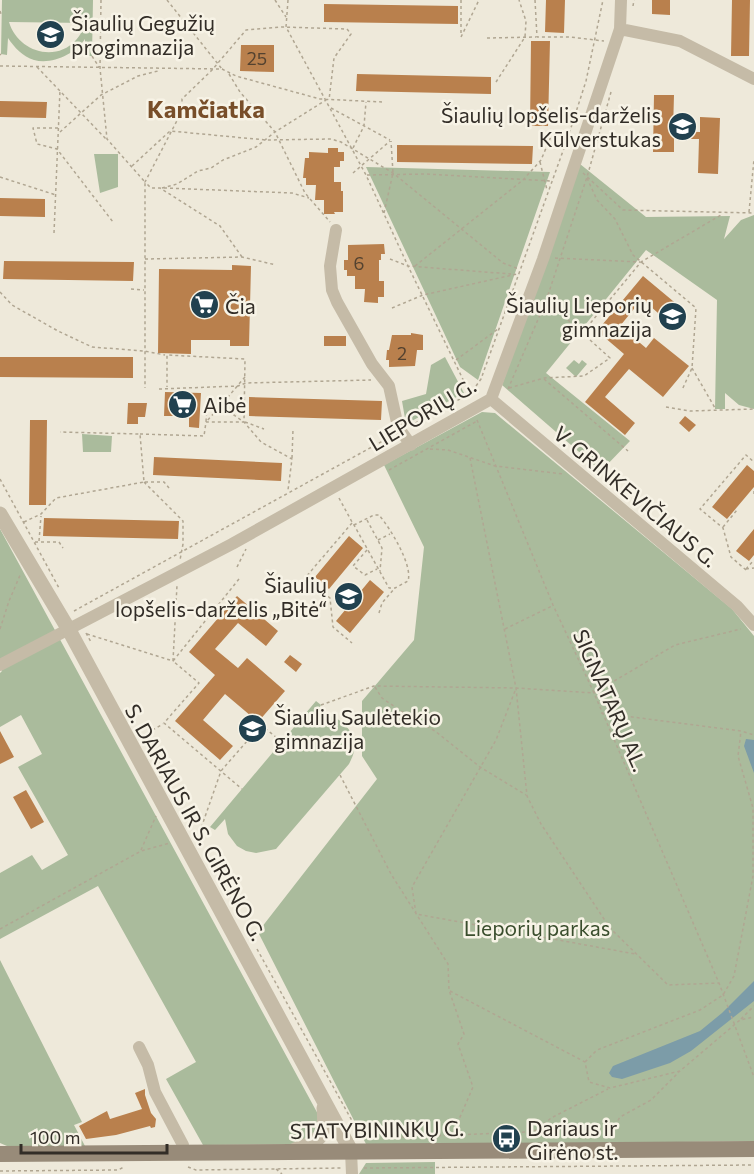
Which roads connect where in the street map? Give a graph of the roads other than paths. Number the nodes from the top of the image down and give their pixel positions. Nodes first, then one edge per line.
1 (621, 0) edge
2 (620, 29) junction
3 (754, 79) edge
4 (336, 230) road end
5 (490, 399) junction
6 (411, 445) junction
7 (0, 514) edge
8 (748, 627) edge
9 (69, 630) junction
10 (0, 665) edge
11 (139, 1047) dead end
12 (323, 1102) junction
13 (754, 1149) edge
14 (287, 1153) junction
15 (0, 1154) edge
16 (185, 1159) junction
17 (352, 1164) edge

1 - 2 street, LIEPORIŲ G.
2 - 3 street
2 - 5 street, LIEPORIŲ G.
4 - 6 street
5 - 6 street, LIEPORIŲ G.
5 - 8 street, V. GRINKEVIČIAUS G.
6 - 9 street, LIEPORIŲ G.
7 - 9 street, S. DARIAUS IR S. GIRĖNO G.
9 - 10 street, LIEPORIŲ G.
9 - 12 street, S. DARIAUS IR S. GIRĖNO G.
11 - 16 street
12 - 14 street
12 - 17 street, S. DARIAUS IR S. GIRĖNO G.
13 - 17 main road, STATYBININKŲ G.
14 - 16 main road, STATYBININKŲ G.
14 - 17 main road, STATYBININKŲ G.
15 - 16 main road, STATYBININKŲ G.

